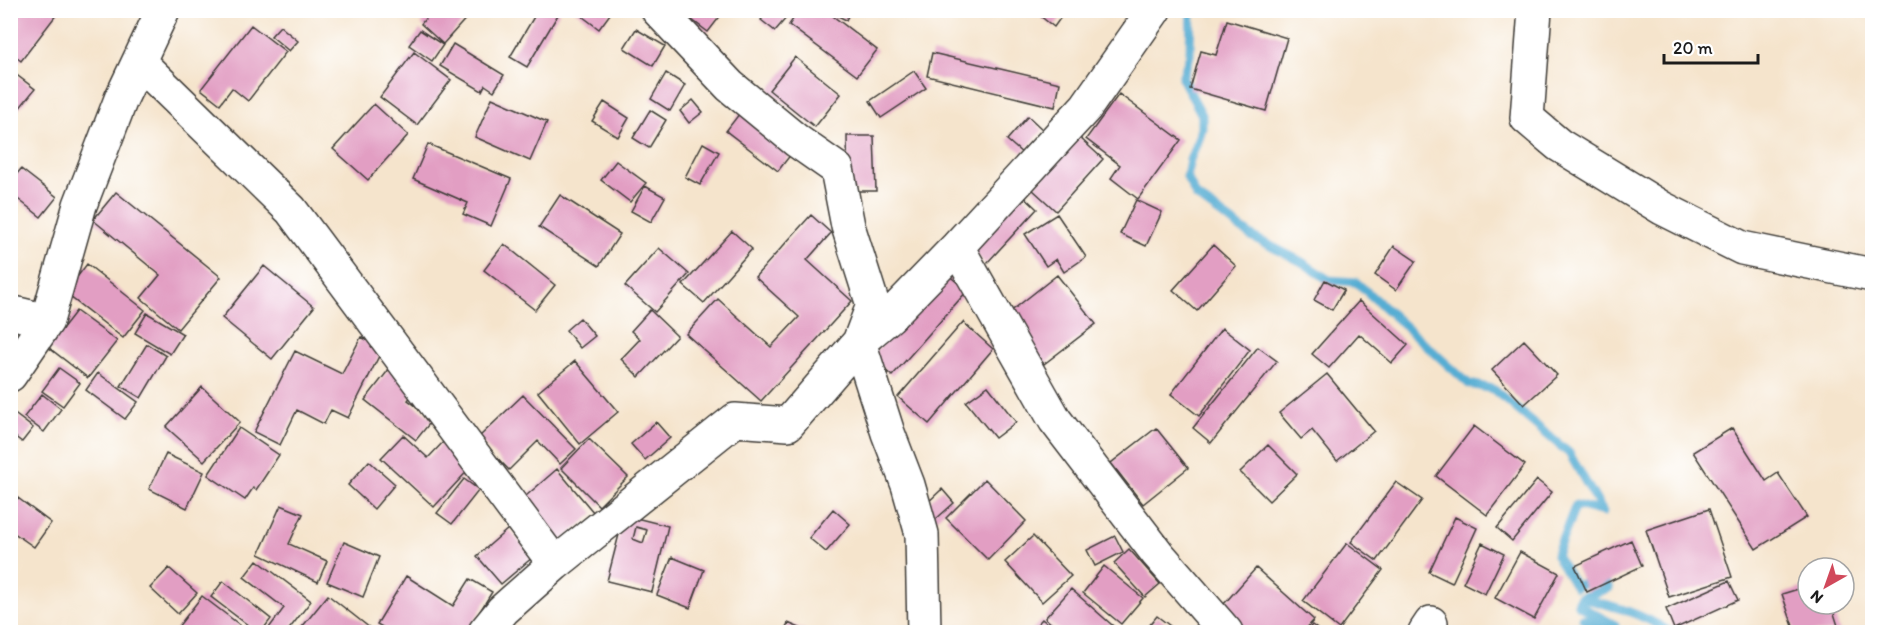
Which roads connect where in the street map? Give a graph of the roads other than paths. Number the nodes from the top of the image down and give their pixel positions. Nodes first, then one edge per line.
1 (163, 10) edge
2 (658, 10) edge
3 (1154, 10) edge
4 (1535, 10) edge
5 (139, 62) junction
6 (957, 247) junction
7 (1872, 275) edge
8 (10, 312) edge
9 (47, 321) junction
10 (859, 342) junction
11 (10, 375) edge
12 (555, 564) junction
13 (485, 633) edge
14 (924, 633) edge
15 (1226, 633) edge

1 - 5 street
2 - 10 street
3 - 6 street
4 - 7 street
5 - 9 street
5 - 12 street
6 - 10 street
6 - 15 street
8 - 9 street
9 - 11 street
10 - 12 street
10 - 14 street
12 - 13 street

